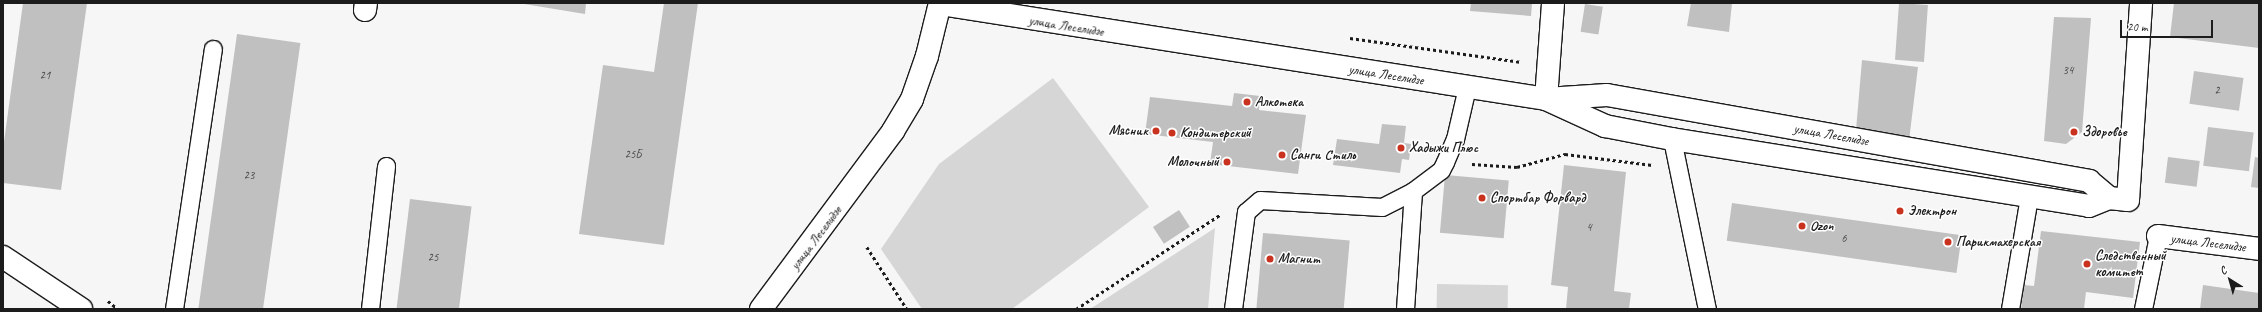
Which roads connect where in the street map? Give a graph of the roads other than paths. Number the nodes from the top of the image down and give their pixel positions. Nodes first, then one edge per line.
1 (1553, 3) edge
2 (2141, 3) edge
3 (940, 4) edge
4 (214, 49) dead end
5 (1467, 87) junction
6 (1546, 99) junction
7 (1672, 139) junction
8 (386, 166) dead end
9 (1413, 191) junction
10 (2029, 197) junction
11 (2118, 199) junction
12 (2158, 236) joint
13 (2259, 249) edge
14 (3, 257) edge
15 (81, 309) edge
16 (174, 309) edge
17 (370, 309) edge
18 (761, 309) edge
19 (1233, 309) edge
20 (1404, 309) edge
21 (1707, 309) edge
22 (2010, 309) edge
23 (2143, 309) edge

1 - 6 street
2 - 11 street
3 - 5 street, улица Леселидзе
3 - 18 street, улица Леселидзе
4 - 16 lane
5 - 6 street, улица Леселидзе
5 - 9 lane
6 - 7 street, улица Леселидзе
6 - 11 street, улица Леселидзе
7 - 10 street, улица Леселидзе
7 - 21 lane
8 - 17 lane
9 - 19 lane
9 - 20 lane
10 - 11 street, улица Леселидзе
10 - 22 lane
12 - 13 street, улица Леселидзе
12 - 23 lane
14 - 15 street

